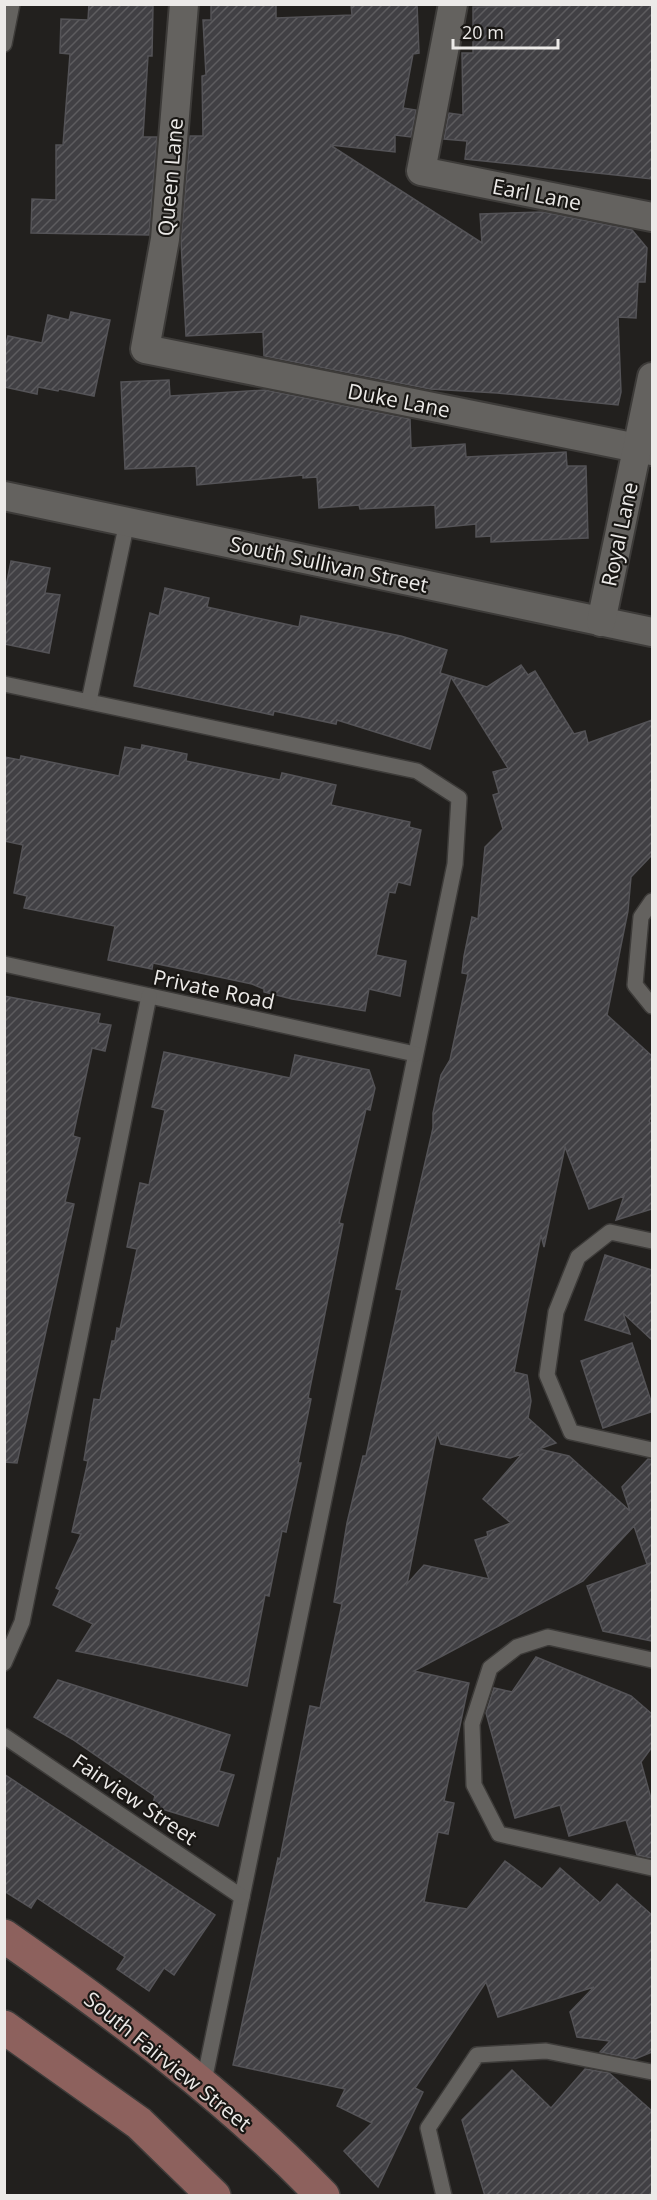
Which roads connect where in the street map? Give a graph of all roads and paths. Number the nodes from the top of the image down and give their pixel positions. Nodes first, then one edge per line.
1 (12, 4) edge
2 (184, 4) edge
3 (453, 4) edge
4 (4, 44) edge
5 (652, 217) edge
6 (145, 349) joint
7 (652, 377) edge
8 (645, 449) edge
9 (4, 496) edge
10 (127, 522) junction
11 (601, 621) junction
12 (652, 632) edge
13 (4, 684) edge
14 (89, 701) junction
15 (652, 901) edge
16 (4, 964) edge
17 (149, 996) junction
18 (652, 1006) edge
19 (416, 1054) junction
20 (652, 1241) edge
21 (652, 1450) edge
22 (652, 1660) edge
23 (4, 1663) edge
24 (4, 1736) edge
25 (652, 1868) edge
26 (242, 1897) junction
27 (4, 1936) edge
28 (4, 2027) edge
29 (652, 2072) edge
30 (203, 2086) junction
31 (214, 2196) edge
32 (323, 2196) edge
33 (444, 2196) edge

1 - 4 lane
2 - 6 street, Queen Lane
3 - 5 street, Earl Lane
6 - 8 street, Duke Lane
7 - 8 street, Royal Lane
8 - 11 street, Royal Lane
9 - 10 street, South Sullivan Street
10 - 11 street, South Sullivan Street
10 - 14 lane
11 - 12 street, South Sullivan Street
13 - 14 lane
14 - 19 lane
15 - 18 lane
16 - 17 lane, Private Road
17 - 19 lane, Private Road
17 - 23 lane
19 - 26 lane
20 - 21 lane
22 - 25 lane
24 - 26 lane, Fairview Street
26 - 30 lane
27 - 30 main road, South Fairview Street
28 - 31 main road
29 - 33 lane
30 - 32 main road, South Fairview Street

